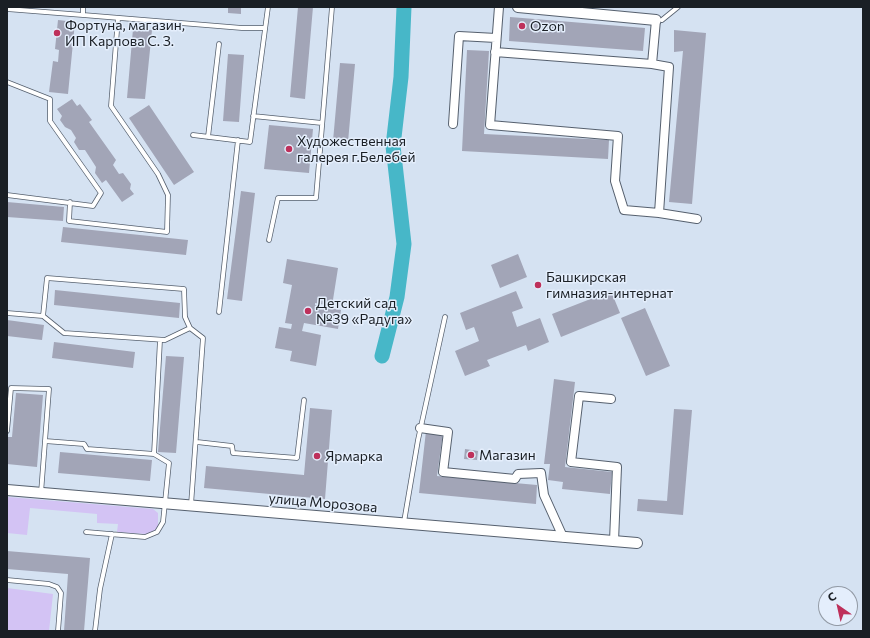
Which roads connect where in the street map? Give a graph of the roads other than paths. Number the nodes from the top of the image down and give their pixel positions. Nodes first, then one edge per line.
1 (83, 7) edge
2 (268, 7) edge
3 (332, 7) edge
4 (498, 7) edge
5 (518, 7) edge
6 (678, 7) edge
7 (7, 9) edge
8 (590, 10) edge
9 (83, 15) junction
10 (118, 18) junction
11 (659, 20) junction
12 (265, 28) junction
13 (496, 38) junction
14 (218, 44) dead end
15 (495, 52) junction
16 (652, 64) junction
17 (7, 82) edge
18 (253, 116) junction
19 (322, 123) junction
20 (453, 124) dead end
21 (193, 135) dead end
22 (208, 137) junction
23 (238, 140) junction
24 (7, 195) edge
25 (70, 202) junction
26 (659, 213) junction
27 (697, 219) dead end
28 (270, 240) dead end
29 (219, 312) dead end
30 (7, 313) edge
31 (43, 316) junction
32 (445, 317) dead end
33 (190, 328) junction
34 (160, 340) junction
35 (611, 399) dead end
36 (304, 400) dead end
37 (420, 428) junction
38 (7, 431) edge
39 (45, 441) junction
40 (197, 442) junction
41 (154, 454) junction
42 (7, 490) edge
43 (41, 493) junction
44 (164, 504) junction
45 (191, 506) junction
46 (403, 524) junction
47 (86, 532) dead end
48 (112, 534) junction
49 (563, 537) junction
50 (614, 542) junction
51 (637, 544) dead end
52 (7, 580) edge
53 (58, 631) edge
54 (95, 631) edge

1 - 9 lane
2 - 12 lane
3 - 19 lane
4 - 13 street
5 - 8 street
6 - 11 lane
7 - 9 lane
8 - 11 street
9 - 10 lane
10 - 12 lane
10 - 25 lane
11 - 16 street
12 - 18 lane
13 - 15 street
13 - 20 street
14 - 22 lane
15 - 16 street
15 - 26 street
16 - 26 street
17 - 25 lane
18 - 19 lane
18 - 23 lane
19 - 28 lane
21 - 22 lane
22 - 23 lane
23 - 29 lane
24 - 25 lane
26 - 27 street
30 - 31 lane
31 - 33 lane
31 - 34 lane
32 - 37 lane
33 - 34 lane
33 - 40 lane
34 - 41 lane
35 - 50 street
36 - 40 lane
37 - 46 lane
37 - 49 street
38 - 39 lane
39 - 41 lane
39 - 43 lane
40 - 45 lane
41 - 44 lane
42 - 43 street, улица Морозова
43 - 44 street, улица Морозова
44 - 45 street, улица Морозова
44 - 48 lane
45 - 46 street, улица Морозова
46 - 49 street, улица Морозова
47 - 48 lane
48 - 54 lane
49 - 50 street, улица Морозова
50 - 51 street, улица Морозова
52 - 53 lane

